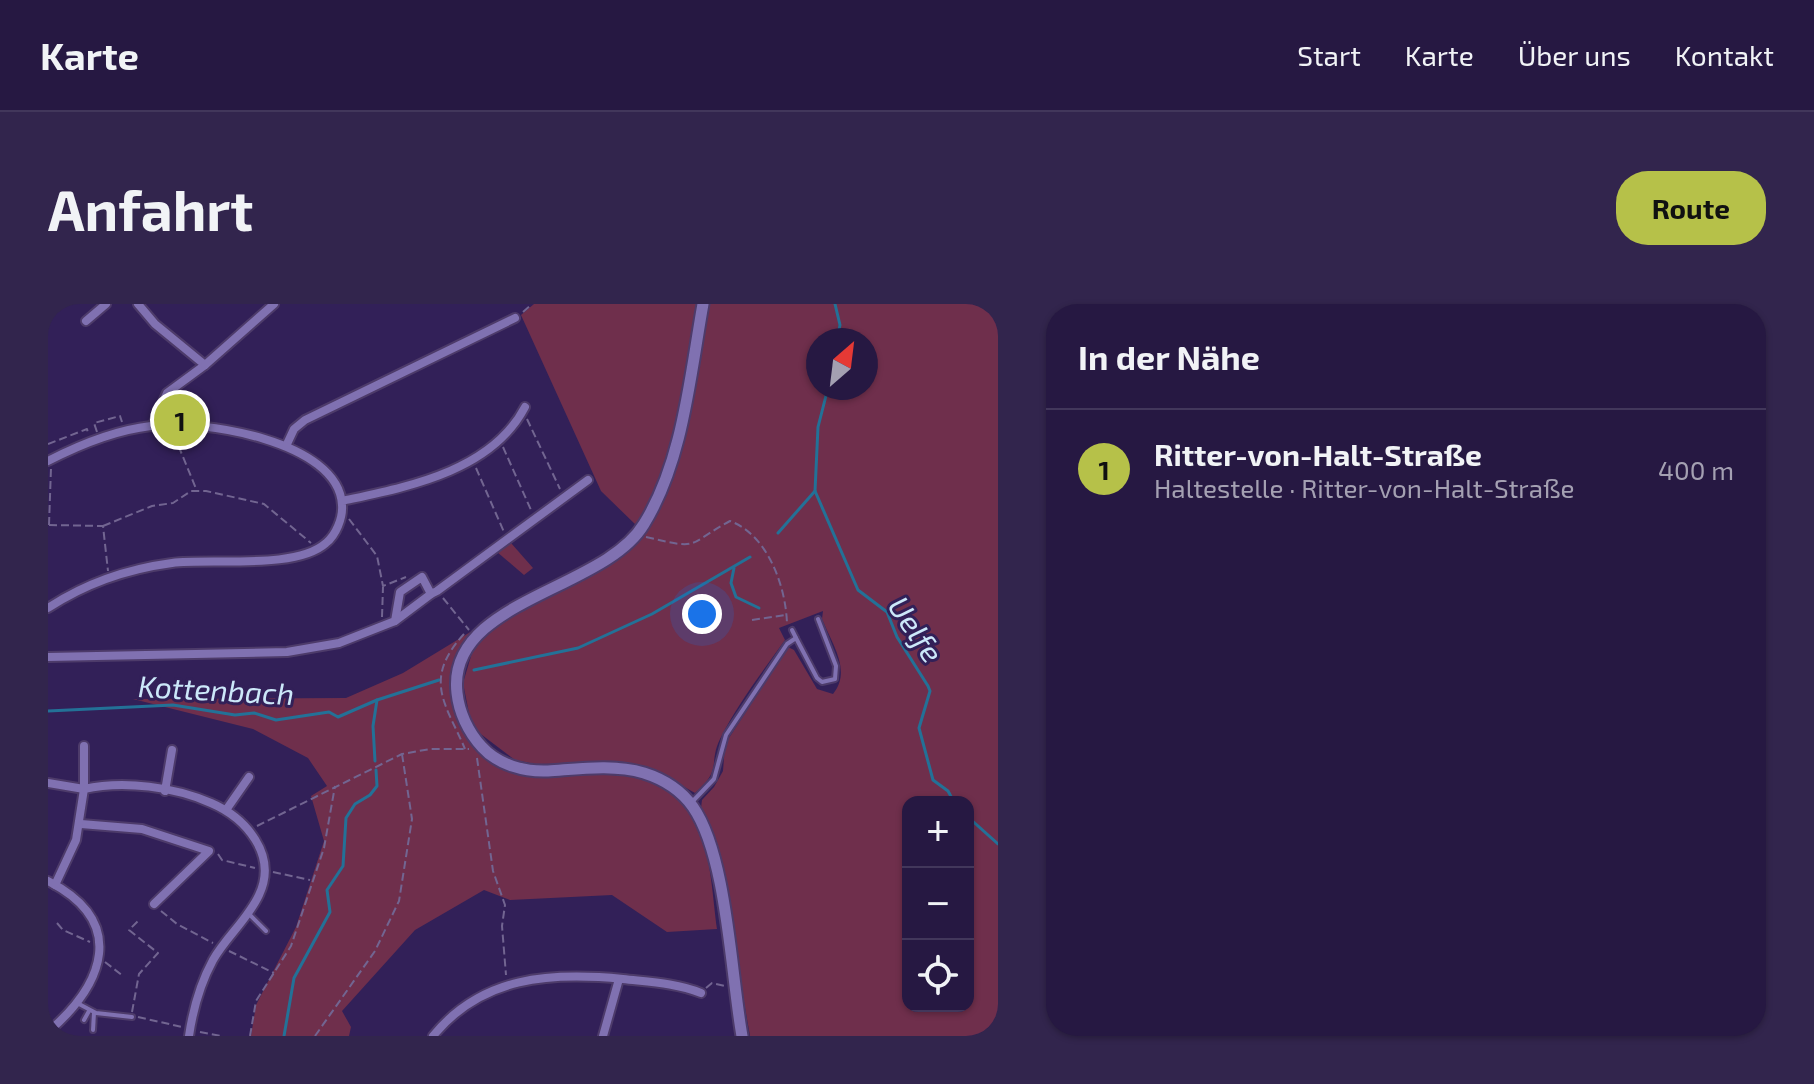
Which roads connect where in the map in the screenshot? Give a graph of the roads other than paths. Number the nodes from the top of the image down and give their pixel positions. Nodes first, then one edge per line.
1 (106, 304) edge
2 (138, 304) edge
3 (274, 304) edge
4 (703, 304) edge
5 (515, 318) road end
6 (86, 321) dead end
7 (205, 365) junction
8 (524, 409) road end
9 (153, 425) junction
10 (287, 444) junction
11 (50, 460) edge
12 (588, 480) dead end
13 (342, 501) junction
14 (431, 594) junction
15 (48, 608) edge
16 (818, 619) dead end
17 (395, 621) junction
18 (792, 630) dead end
19 (796, 638) junction
20 (48, 657) edge
21 (84, 746) dead end
22 (172, 750) dead end
23 (249, 777) dead end
24 (48, 783) edge
25 (84, 789) junction
26 (165, 791) junction
27 (691, 804) junction
28 (226, 810) junction
29 (81, 824) junction
30 (52, 883) edge
31 (154, 904) road end
32 (247, 913) junction
33 (266, 931) dead end
34 (619, 979) junction
35 (701, 993) dead end
36 (79, 1004) junction
37 (91, 1012) junction
38 (132, 1017) road end
39 (84, 1020) dead end
40 (93, 1030) dead end
41 (48, 1032) edge
42 (998, 1034) edge
43 (189, 1036) edge
44 (433, 1036) edge
45 (603, 1036) edge
46 (742, 1036) edge
47 (990, 1036) edge

1 - 6 street
2 - 7 street
3 - 7 street
4 - 27 main road
5 - 10 street
7 - 9 street
8 - 13 street
9 - 10 street
9 - 11 street
10 - 13 street
12 - 14 street
13 - 15 street
14 - 17 street
14 - 17 street
16 - 19 lane
17 - 20 street
18 - 19 lane
19 - 27 lane
21 - 25 street
22 - 26 street
23 - 28 street
24 - 25 street
25 - 26 street
25 - 29 street
26 - 28 street
27 - 46 main road
28 - 32 street
29 - 30 street
29 - 31 street
30 - 36 street
32 - 33 lane
32 - 43 street
34 - 35 street
34 - 44 street
34 - 45 street
36 - 37 lane
36 - 41 street
37 - 38 lane
37 - 39 lane
37 - 40 lane
42 - 47 street

